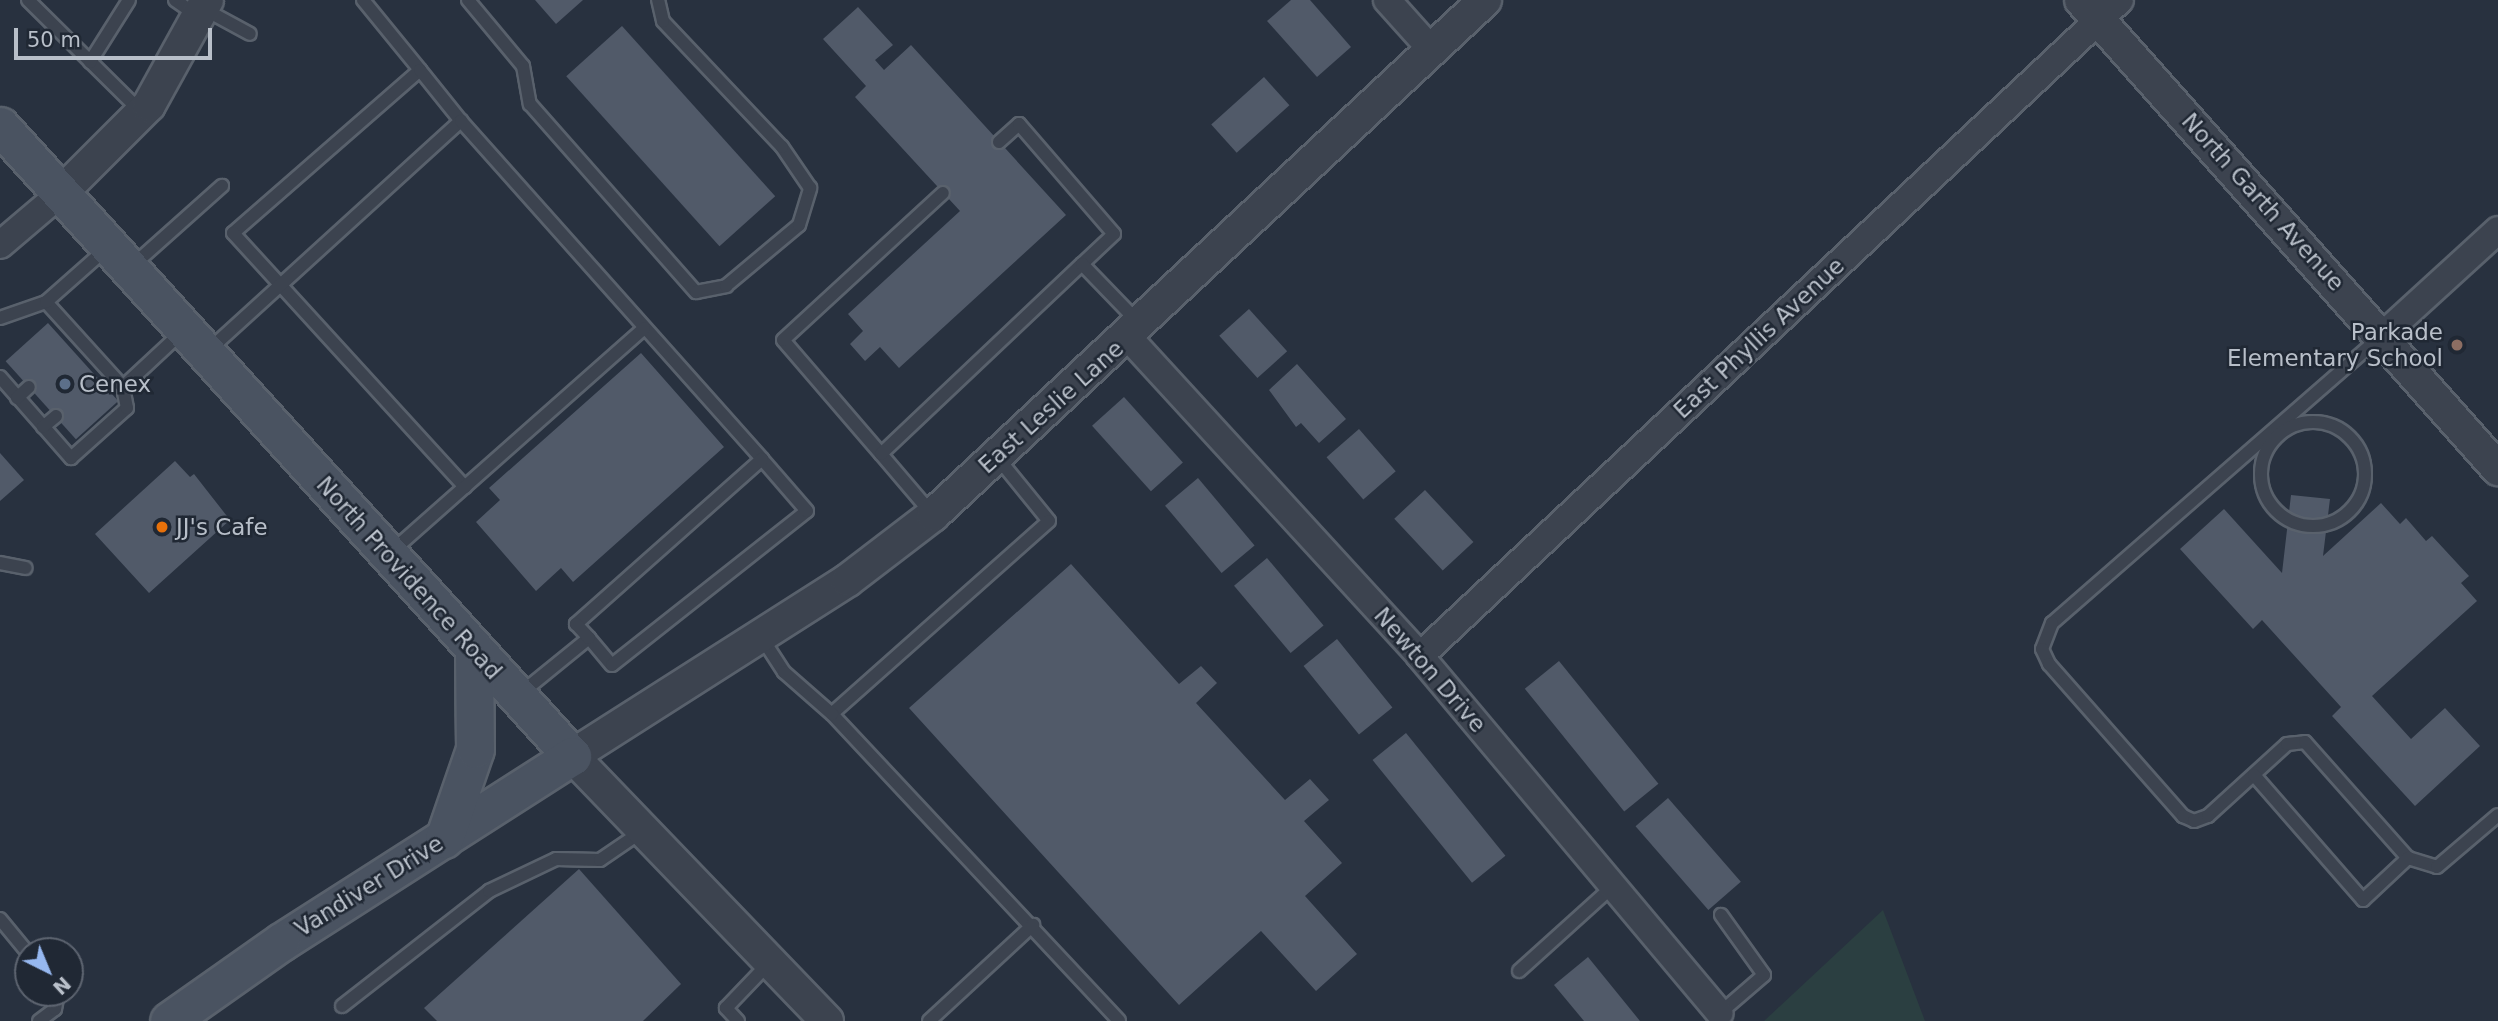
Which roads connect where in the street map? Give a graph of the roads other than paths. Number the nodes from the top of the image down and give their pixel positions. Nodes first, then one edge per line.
1 (28, 0) edge
2 (129, 0) edge
3 (363, 0) edge
4 (468, 0) edge
5 (657, 0) edge
6 (1387, 0) edge
7 (1485, 0) edge
8 (196, 6) edge
9 (2100, 7) edge
10 (250, 34) dead end
11 (1430, 48) junction
12 (90, 62) junction
13 (420, 70) junction
14 (141, 112) junction
15 (461, 121) junction
16 (0, 127) edge
17 (999, 142) dead end
18 (222, 186) dead end
19 (943, 193) dead end
20 (59, 195) junction
21 (2498, 230) edge
22 (0, 245) edge
23 (117, 259) junction
24 (1082, 264) junction
25 (281, 285) junction
26 (46, 302) junction
27 (0, 318) edge
28 (644, 328) junction
29 (1135, 331) junction
30 (2382, 335) junction
31 (194, 343) junction
32 (108, 370) junction
33 (0, 377) edge
34 (97, 379) dead end
35 (29, 387) dead end
36 (123, 387) junction
37 (17, 398) junction
38 (56, 416) dead end
39 (43, 427) junction
40 (2278, 430) junction
41 (881, 454) junction
42 (996, 457) junction
43 (762, 459) junction
44 (2498, 469) edge
45 (465, 487) junction
46 (933, 514) junction
47 (388, 555) junction
48 (0, 563) edge
49 (26, 568) dead end
50 (760, 635) junction
51 (589, 638) junction
52 (474, 649) junction
53 (1420, 656) junction
54 (517, 696) junction
55 (832, 714) junction
56 (572, 756) junction
57 (2254, 775) junction
58 (2498, 815) edge
59 (644, 830) junction
60 (444, 839) junction
61 (2408, 858) junction
62 (1613, 886) junction
63 (1721, 915) dead end
64 (0, 919) edge
65 (1033, 925) junction
66 (15, 937) edge
67 (770, 961) junction
68 (1519, 971) dead end
69 (342, 1006) dead end
70 (55, 1007) edge
71 (1720, 1013) joint
72 (38, 1021) edge
73 (169, 1021) edge
74 (738, 1021) edge
75 (827, 1021) edge
76 (929, 1021) edge
77 (1119, 1021) edge

1 - 12 lane
2 - 12 lane
3 - 13 lane
4 - 5 lane
6 - 11 street
7 - 11 street, East Leslie Lane
8 - 10 lane
8 - 14 street
9 - 30 street, North Garth Avenue
9 - 53 street, East Phyllis Avenue
11 - 29 street, East Leslie Lane
12 - 14 lane
13 - 15 lane
13 - 25 lane
14 - 20 street
15 - 25 lane
15 - 28 lane
16 - 20 main road, North Providence Road
17 - 24 lane
18 - 23 lane
19 - 41 lane
20 - 22 street
20 - 23 main road, North Providence Road
21 - 30 street
23 - 26 lane
23 - 31 main road, North Providence Road
24 - 29 lane
24 - 41 lane
25 - 31 lane
25 - 45 lane
26 - 27 lane
26 - 32 lane
28 - 43 lane
28 - 45 lane
29 - 42 street, East Leslie Lane
29 - 53 street, Newton Drive
30 - 40 lane
30 - 44 street, North Garth Avenue
31 - 36 lane
31 - 47 main road, North Providence Road
32 - 34 lane
32 - 36 lane
33 - 37 lane
35 - 37 lane
36 - 39 lane
37 - 39 lane
38 - 39 lane
40 - 40 lane
40 - 57 lane
41 - 46 lane
42 - 46 street, East Leslie Lane
42 - 55 lane
43 - 51 lane
43 - 51 lane
45 - 47 lane
46 - 50 street, East Leslie Lane
47 - 52 main road, North Providence Road
48 - 49 lane
50 - 55 lane
50 - 56 street, East Leslie Lane
51 - 54 lane
52 - 54 main road, North Providence Road
52 - 60 main road
53 - 62 street, Newton Drive
54 - 56 main road, North Providence Road
55 - 65 lane
56 - 59 street, North Providence Road
56 - 60 main road, Vandiver Drive
57 - 61 lane
57 - 61 lane
58 - 61 lane
59 - 67 street, North Providence Road
59 - 69 lane
60 - 73 main road, Vandiver Drive
62 - 68 lane
62 - 71 street, Newton Drive
63 - 71 lane
64 - 66 lane
65 - 76 lane
65 - 77 lane
67 - 74 lane
67 - 75 street, North Providence Road
70 - 72 lane

